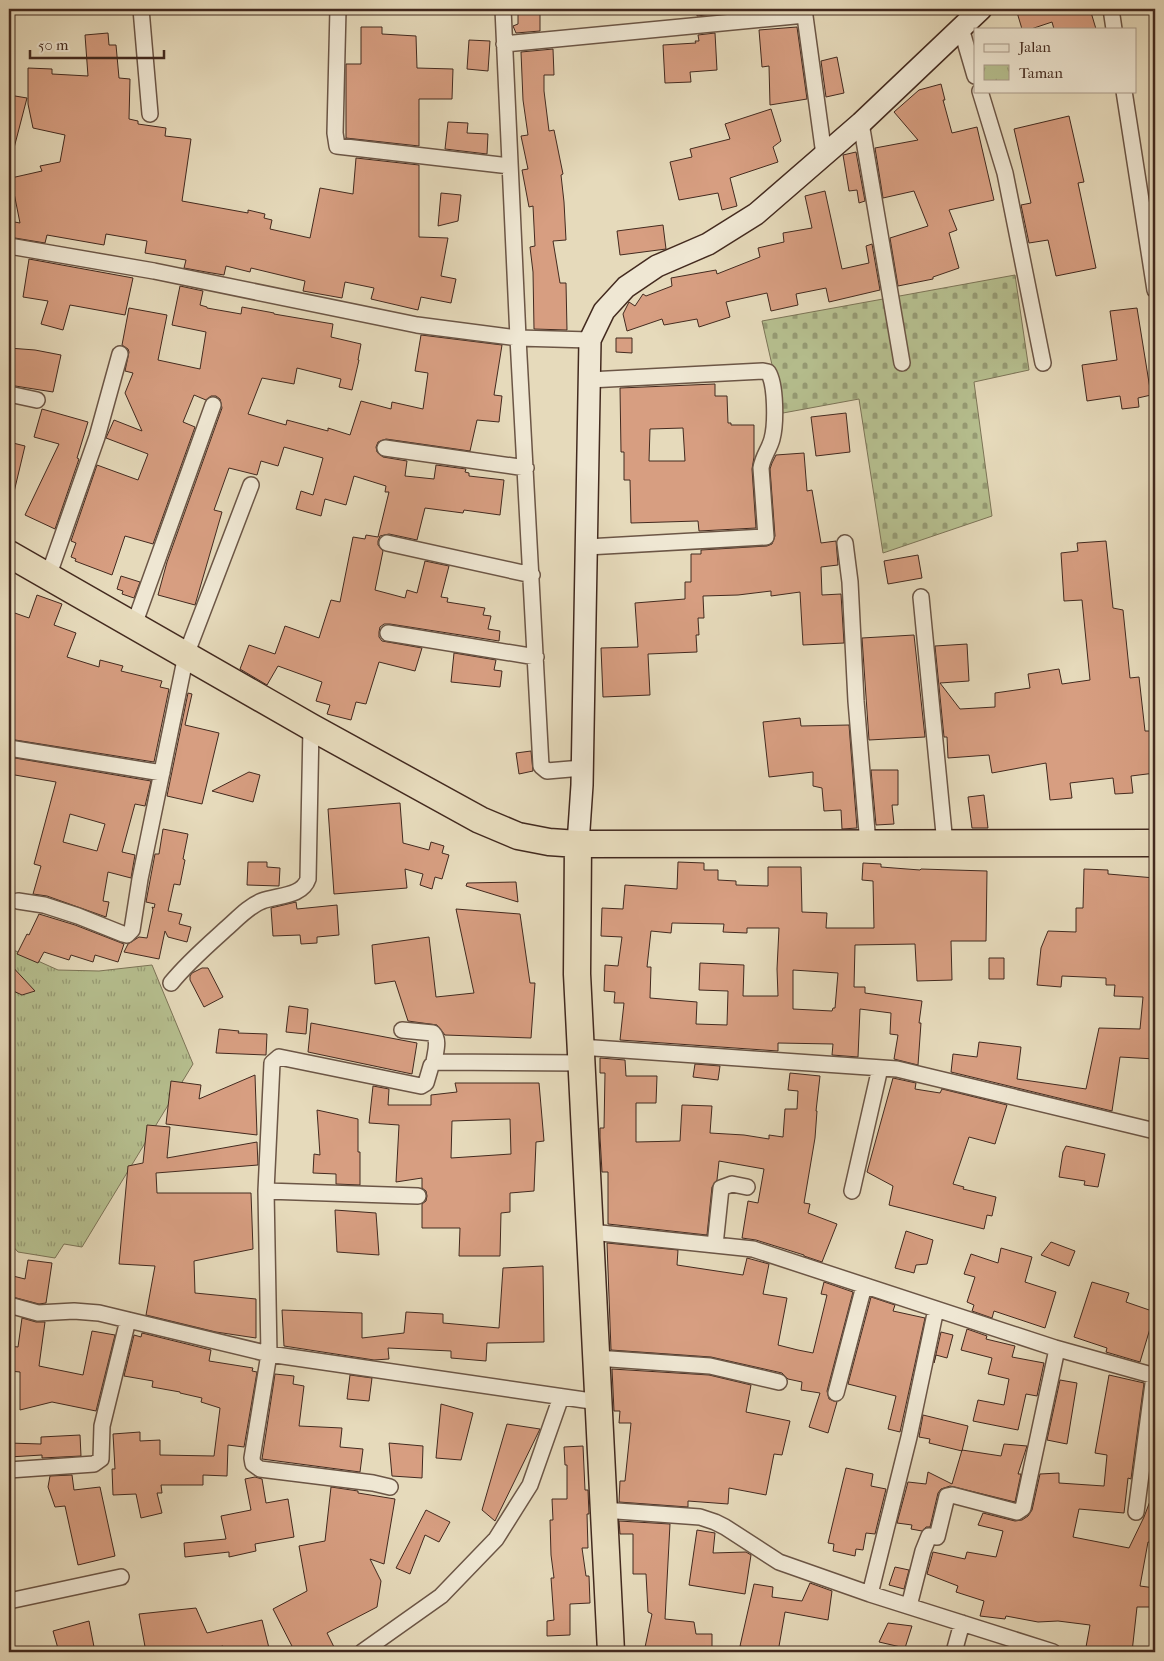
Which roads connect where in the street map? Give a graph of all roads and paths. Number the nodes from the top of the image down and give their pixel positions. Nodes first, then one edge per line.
1 (141, 9) edge
2 (338, 9) edge
3 (503, 9) edge
4 (981, 9) edge
5 (1111, 9) edge
6 (805, 12) edge
7 (961, 28) junction
8 (1114, 28) edge
9 (504, 44) junction
10 (974, 73) edge
11 (980, 92) edge
12 (1124, 92) edge
13 (150, 114) dead end
14 (861, 123) junction
15 (824, 155) junction
16 (510, 166) junction
17 (9, 246) edge
18 (1155, 290) edge
19 (518, 338) junction
20 (590, 340) junction
21 (120, 354) dead end
22 (902, 363) dead end
23 (1044, 363) dead end
24 (589, 380) junction
25 (9, 394) edge
26 (37, 400) dead end
27 (213, 405) dead end
28 (385, 448) dead end
29 (526, 468) junction
30 (251, 485) dead end
31 (387, 543) dead end
32 (845, 543) dead end
33 (587, 548) junction
34 (9, 554) edge
35 (532, 575) junction
36 (48, 577) junction
37 (921, 597) dead end
38 (134, 625) junction
39 (388, 633) dead end
40 (186, 655) junction
41 (536, 657) junction
42 (312, 728) junction
43 (9, 748) edge
44 (162, 773) junction
45 (582, 776) junction
46 (1155, 843) edge
47 (578, 844) junction
48 (868, 844) junction
49 (945, 844) junction
50 (18, 901) dead end
51 (171, 983) dead end
52 (402, 1030) dead end
53 (581, 1055) junction
54 (434, 1062) junction
55 (880, 1068) junction
56 (1155, 1131) edge
57 (747, 1187) dead end
58 (266, 1191) junction
59 (852, 1191) dead end
60 (418, 1196) dead end
61 (591, 1232) junction
62 (715, 1245) junction
63 (864, 1286) junction
64 (9, 1305) edge
65 (936, 1309) junction
66 (128, 1320) junction
67 (1057, 1349) junction
68 (269, 1354) junction
69 (596, 1358) junction
70 (1154, 1376) edge
71 (779, 1382) dead end
72 (836, 1393) dead end
73 (561, 1397) junction
74 (598, 1402) junction
75 (9, 1470) edge
76 (390, 1487) dead end
77 (603, 1510) junction
78 (1136, 1512) dead end
79 (122, 1577) dead end
80 (870, 1594) junction
81 (9, 1601) edge
82 (909, 1606) junction
83 (962, 1623) junction
84 (362, 1652) edge
85 (611, 1652) edge
86 (954, 1652) edge
87 (1053, 1652) edge

1 - 13 street
2 - 16 street
3 - 9 street
4 - 7 main road
5 - 8 street
6 - 9 street
6 - 15 street
7 - 10 street
7 - 14 main road
9 - 16 street
11 - 23 street
12 - 18 street
14 - 15 main road
14 - 22 street
15 - 20 main road
16 - 19 street
17 - 19 street
19 - 20 street
19 - 29 street
20 - 24 main road
21 - 36 street
24 - 33 main road
24 - 33 street
25 - 26 street
27 - 38 street
28 - 29 street
29 - 35 street
30 - 40 street
31 - 35 street
32 - 48 street
33 - 45 main road
34 - 36 highway
35 - 41 street
36 - 38 highway
37 - 49 street
38 - 40 highway
39 - 41 street
40 - 42 highway
40 - 44 street
41 - 45 street
42 - 47 highway
42 - 51 street
43 - 44 street
44 - 50 street
45 - 47 main road
46 - 49 highway
47 - 48 highway
47 - 53 highway
48 - 49 highway
52 - 54 street
53 - 54 street
53 - 55 street
53 - 61 highway
54 - 58 street
55 - 56 street
55 - 59 street
57 - 62 street
58 - 60 street
58 - 68 street
61 - 62 street
61 - 69 highway
62 - 63 street
63 - 65 street
63 - 72 street
64 - 66 street
65 - 67 street
65 - 80 street
66 - 68 street
66 - 75 street
67 - 70 street
67 - 82 street
68 - 73 street
68 - 76 street
69 - 71 street
69 - 74 highway
70 - 78 street
73 - 74 street
73 - 84 street
74 - 77 highway
77 - 80 street
77 - 85 highway
79 - 81 street
80 - 82 street
82 - 83 street
83 - 86 street
83 - 87 street

